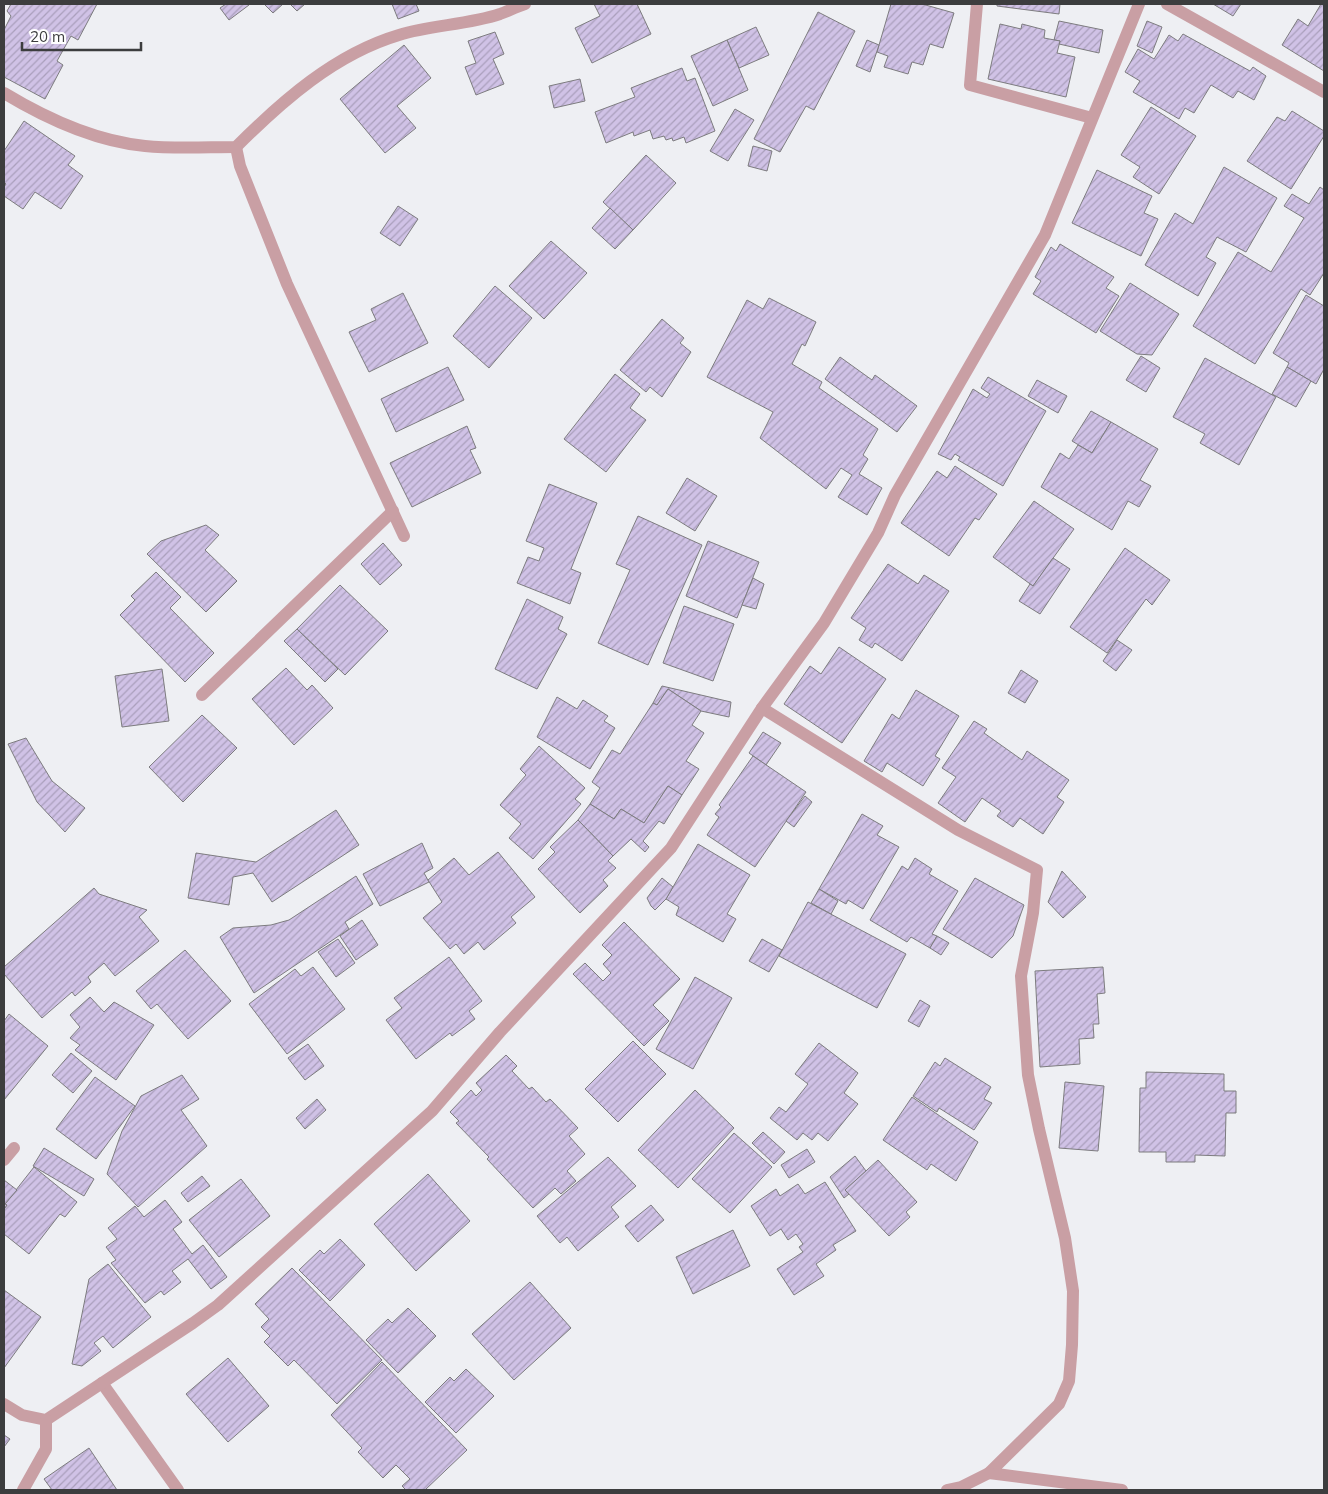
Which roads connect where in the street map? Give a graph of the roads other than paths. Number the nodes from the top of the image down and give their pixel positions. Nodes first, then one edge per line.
1 (525, 4) edge
2 (977, 4) edge
3 (1139, 4) edge
4 (1167, 4) edge
5 (1324, 92) edge
6 (4, 93) edge
7 (1092, 118) junction
8 (236, 147) junction
9 (393, 511) junction
10 (404, 536) dead end
11 (202, 695) dead end
12 (762, 708) junction
13 (14, 1148) dead end
14 (4, 1160) edge
15 (102, 1384) junction
16 (4, 1404) edge
17 (46, 1420) junction
18 (989, 1473) junction
19 (23, 1490) edge
20 (178, 1490) edge
21 (947, 1490) edge
22 (1122, 1490) edge

1 - 8 street
2 - 7 street
3 - 7 street
4 - 5 street
6 - 8 street
7 - 12 street
8 - 9 street
9 - 10 street
9 - 11 street
12 - 15 street
12 - 18 street
13 - 14 street
15 - 17 street
15 - 20 street
16 - 17 street
17 - 19 street
18 - 21 street
18 - 22 street

